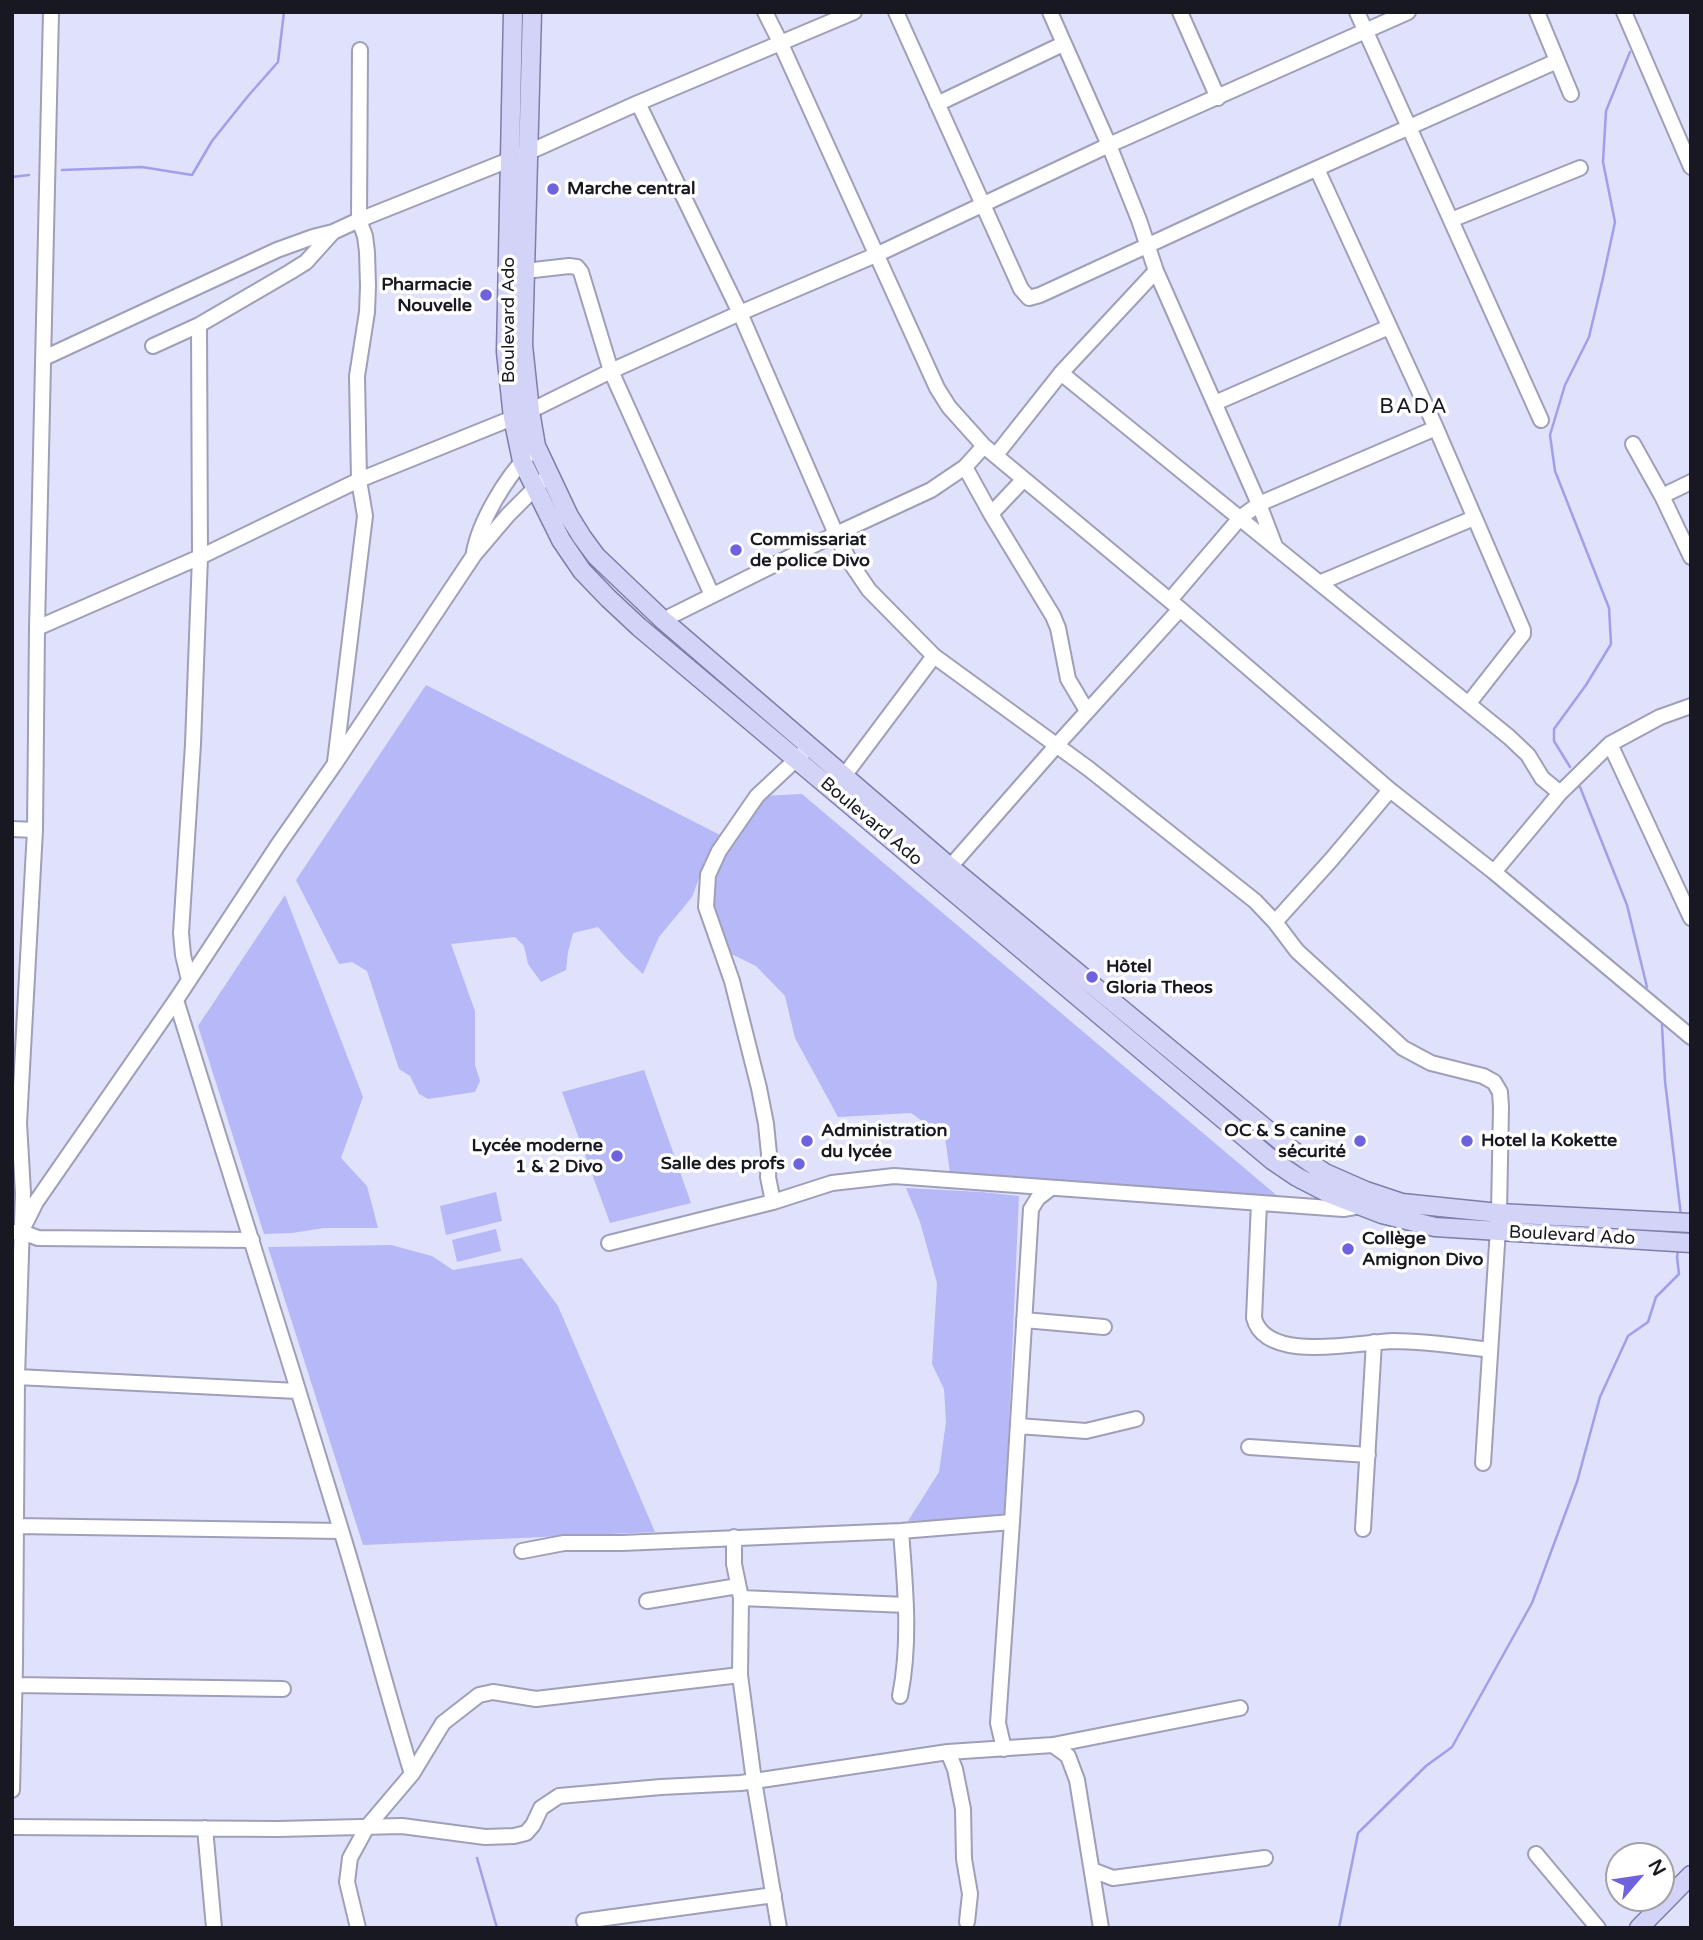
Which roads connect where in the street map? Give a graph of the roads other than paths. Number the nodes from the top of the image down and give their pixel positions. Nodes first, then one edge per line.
1 (51, 12) edge
2 (513, 12) edge
3 (532, 12) edge
4 (765, 12) edge
5 (854, 12) edge
6 (896, 12) edge
7 (1050, 12) edge
8 (1180, 12) edge
9 (1357, 12) edge
10 (1408, 12) edge
11 (1537, 12) edge
12 (1624, 12) edge
13 (1366, 32) junction
14 (780, 42) junction
15 (1063, 44) junction
16 (360, 50) dead end
17 (1557, 61) junction
18 (1571, 94) dead end
19 (1218, 98) junction
20 (638, 103) junction
21 (937, 104) junction
22 (1410, 127) junction
23 (1109, 145) junction
24 (529, 152) junction
25 (1689, 157) edge
26 (510, 159) junction
27 (1580, 168) dead end
28 (1317, 169) junction
29 (984, 204) junction
30 (359, 220) junction
31 (1451, 220) junction
32 (333, 232) junction
33 (1148, 246) junction
34 (878, 254) junction
35 (525, 271) junction
36 (1156, 271) junction
37 (740, 313) junction
38 (200, 325) junction
39 (1389, 327) junction
40 (153, 346) dead end
41 (44, 358) junction
42 (611, 372) junction
43 (1061, 373) junction
44 (1215, 403) junction
45 (530, 411) junction
46 (513, 418) junction
47 (1541, 420) dead end
48 (1436, 428) junction
49 (1633, 444) dead end
50 (536, 446) junction
51 (984, 446) junction
52 (996, 455) junction
53 (522, 461) junction
54 (965, 467) junction
55 (1024, 478) junction
56 (359, 480) junction
57 (542, 481) junction
58 (1691, 482) edge
59 (1661, 496) junction
60 (1259, 504) junction
61 (991, 514) junction
62 (1474, 518) junction
63 (1240, 519) junction
64 (836, 534) junction
65 (1276, 547) junction
66 (474, 555) junction
67 (200, 557) junction
68 (1691, 557) edge
69 (1319, 583) junction
70 (712, 595) junction
71 (1175, 605) junction
72 (663, 620) junction
73 (37, 628) junction
74 (934, 656) junction
75 (1469, 704) junction
76 (1691, 706) edge
77 (1087, 711) junction
78 (1611, 744) junction
79 (1056, 746) junction
80 (803, 753) junction
81 (334, 765) junction
82 (844, 776) junction
83 (1390, 790) junction
84 (1560, 793) junction
85 (12, 829) edge
86 (35, 830) junction
87 (950, 867) junction
88 (1494, 872) junction
89 (1691, 918) edge
90 (1275, 922) junction
91 (189, 980) junction
92 (176, 1000) junction
93 (1691, 1037) edge
94 (1051, 1188) junction
95 (774, 1202) junction
96 (1259, 1203) junction
97 (1361, 1206) junction
98 (1499, 1213) junction
99 (1682, 1222) edge
100 (17, 1232) edge
101 (1497, 1232) junction
102 (252, 1240) junction
103 (1681, 1242) edge
104 (609, 1243) dead end
105 (1024, 1320) junction
106 (1104, 1327) dead end
107 (1374, 1342) junction
108 (1490, 1350) junction
109 (17, 1377) junction
110 (297, 1391) junction
111 (1136, 1419) dead end
112 (1018, 1426) junction
113 (1249, 1447) dead end
114 (1368, 1455) junction
115 (1483, 1463) dead end
116 (1012, 1522) junction
117 (16, 1526) junction
118 (1363, 1530) dead end
119 (341, 1531) junction
120 (901, 1531) junction
121 (734, 1537) junction
122 (522, 1551) dead end
123 (739, 1592) junction
124 (647, 1601) dead end
125 (906, 1605) junction
126 (14, 1664) edge
127 (740, 1675) junction
128 (15, 1685) junction
129 (284, 1689) dead end
130 (900, 1696) dead end
131 (1240, 1708) dead end
132 (1053, 1745) junction
133 (1004, 1749) junction
134 (948, 1752) junction
135 (412, 1774) junction
136 (754, 1781) junction
137 (12, 1790) edge
138 (12, 1827) edge
139 (367, 1827) junction
140 (205, 1828) junction
141 (1536, 1854) dead end
142 (1265, 1858) dead end
143 (1092, 1870) junction
144 (1687, 1886) edge
145 (774, 1895) junction
146 (584, 1921) dead end
147 (967, 1922) dead end
148 (214, 1928) edge
149 (358, 1928) edge
150 (779, 1928) edge
151 (1101, 1928) edge
152 (1598, 1928) edge
153 (1639, 1928) edge

1 - 41 street
2 - 26 main road, Boulevard Ado
3 - 24 main road, Boulevard Ado
4 - 14 street
5 - 14 street
6 - 21 street
7 - 15 street
8 - 19 street
9 - 13 street
10 - 13 street
11 - 17 street
12 - 25 street
13 - 19 street
13 - 22 street
14 - 20 street
14 - 34 street
15 - 21 street
15 - 23 street
16 - 30 street
17 - 18 street
17 - 22 street
19 - 23 street
20 - 24 street
20 - 37 street
21 - 29 street
22 - 28 street
22 - 31 street
23 - 29 street
23 - 33 street
24 - 26 street
24 - 35 main road, Boulevard Ado
26 - 30 street
26 - 46 main road, Boulevard Ado
27 - 31 street
28 - 33 street
28 - 39 street
29 - 33 street
29 - 34 street
30 - 32 street
30 - 56 street
31 - 47 street
32 - 38 street
32 - 41 street
33 - 36 street
34 - 37 street
34 - 51 street
35 - 42 street
35 - 45 main road, Boulevard Ado
36 - 43 street
36 - 44 street
37 - 42 street
37 - 64 street
38 - 40 street
38 - 67 street
39 - 44 street
39 - 48 street
41 - 73 street
42 - 45 street
42 - 70 street
43 - 52 street
43 - 63 street
44 - 60 street
45 - 46 street
45 - 50 main road, Boulevard Ado
46 - 53 main road, Boulevard Ado
46 - 56 street
48 - 60 street
48 - 62 street
49 - 59 street
50 - 53 street
50 - 57 main road, Boulevard Ado
51 - 52 street
51 - 54 street
52 - 55 street
53 - 57 main road, Boulevard Ado
53 - 66 street
54 - 61 street
54 - 64 street
55 - 61 street
55 - 71 street
56 - 67 street
56 - 81 street
57 - 66 street
57 - 72 main road, Boulevard Ado
57 - 80 main road, Boulevard Ado
58 - 59 street
59 - 68 street
60 - 63 street
60 - 65 street
61 - 77 street
62 - 69 street
62 - 75 street
63 - 65 street
63 - 71 street
64 - 70 street
64 - 74 street
65 - 69 street
66 - 81 street
67 - 73 street
67 - 91 street
69 - 75 street
70 - 72 street
71 - 77 street
71 - 83 street
72 - 80 main road, Boulevard Ado
73 - 86 street
74 - 79 street
74 - 82 street
75 - 84 street
76 - 78 street
77 - 79 street
78 - 84 street
78 - 89 street
79 - 87 street
79 - 90 street
80 - 82 main road, Boulevard Ado
80 - 95 street
80 - 97 main road, Boulevard Ado
81 - 91 street
82 - 87 main road, Boulevard Ado
83 - 88 street
83 - 90 street
84 - 88 street
85 - 86 street
86 - 100 street
87 - 98 main road, Boulevard Ado
88 - 93 street
90 - 98 street
91 - 92 street
92 - 100 street
92 - 102 street
94 - 95 street
94 - 96 street
94 - 105 street
95 - 104 street
96 - 97 street
96 - 107 street
97 - 101 main road, Boulevard Ado
98 - 99 main road, Boulevard Ado
98 - 101 street
100 - 102 street
100 - 109 street
101 - 103 main road, Boulevard Ado
101 - 108 street
102 - 110 street
105 - 106 street
105 - 112 street
107 - 108 street
107 - 114 street
108 - 115 street
109 - 110 street
109 - 117 street
110 - 119 street
111 - 112 street
112 - 116 street
113 - 114 street
114 - 118 street
116 - 120 street
116 - 133 street
117 - 119 street
117 - 126 street
119 - 135 street
120 - 121 street
120 - 125 street
121 - 122 street
121 - 123 street
123 - 124 street
123 - 125 street
123 - 127 street
125 - 130 street
126 - 128 street
127 - 135 street
127 - 136 street
128 - 129 street
128 - 137 street
131 - 132 street
132 - 133 street
132 - 143 street
133 - 134 street
134 - 136 street
134 - 147 street
135 - 139 street
136 - 139 street
136 - 145 street
138 - 140 street
139 - 140 street
139 - 149 street
140 - 148 street
141 - 152 street
142 - 143 street
143 - 151 street
144 - 153 main road
145 - 146 street
145 - 150 street

